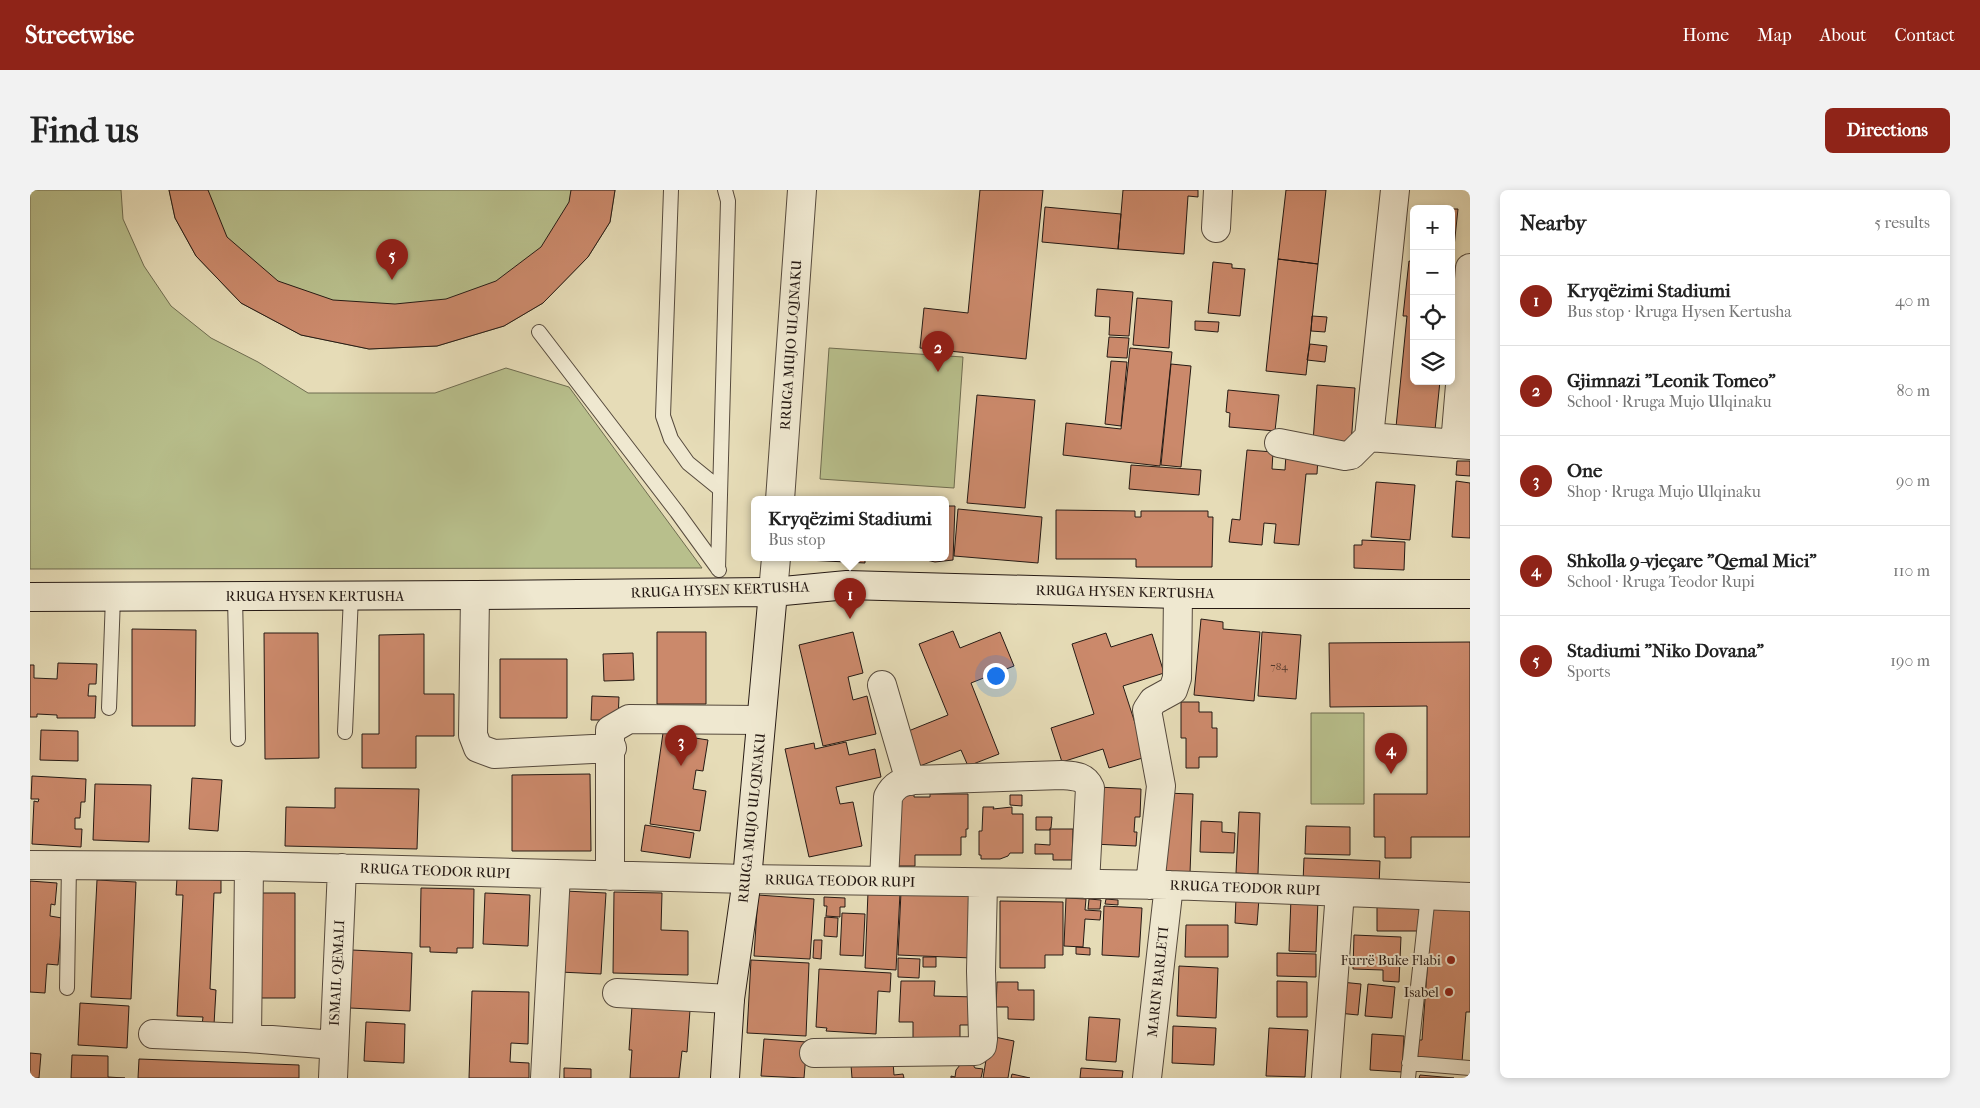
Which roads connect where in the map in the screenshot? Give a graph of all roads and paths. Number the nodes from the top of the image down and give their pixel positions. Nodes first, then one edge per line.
1 (672, 190) edge
2 (725, 190) edge
3 (802, 190) edge
4 (1218, 190) edge
5 (1395, 190) edge
6 (1216, 228) dead end
7 (1470, 268) edge
8 (539, 332) dead end
9 (1369, 437) junction
10 (1279, 443) dead end
11 (1463, 444) edge
12 (720, 489) junction
13 (780, 496) edge
14 (776, 561) edge
15 (718, 569) junction
16 (732, 592) junction
17 (773, 592) junction
18 (1178, 594) junction
19 (1470, 594) edge
20 (475, 595) junction
21 (351, 596) junction
22 (30, 597) edge
23 (113, 597) junction
24 (235, 597) junction
25 (882, 685) dead end
26 (109, 708) dead end
27 (762, 720) junction
28 (345, 732) dead end
29 (238, 739) dead end
30 (612, 748) junction
31 (910, 781) junction
32 (30, 865) edge
33 (69, 865) junction
34 (249, 866) junction
35 (342, 868) junction
36 (556, 874) junction
37 (610, 876) junction
38 (747, 879) junction
39 (884, 881) junction
40 (983, 883) junction
41 (1085, 884) junction
42 (1160, 885) junction
43 (1340, 892) junction
44 (1428, 895) junction
45 (1470, 897) edge
46 (67, 988) dead end
47 (617, 993) dead end
48 (730, 999) junction
49 (154, 1034) dead end
50 (247, 1038) junction
51 (334, 1045) junction
52 (814, 1053) dead end
53 (1409, 1063) junction
54 (1470, 1068) edge
55 (333, 1078) edge
56 (545, 1078) edge
57 (725, 1078) edge
58 (1147, 1078) edge
59 (1326, 1078) edge
60 (1408, 1078) edge

1 - 12 lane
2 - 12 lane
3 - 13 street, RRUGA MUJO ULQINAKU
4 - 6 street
5 - 9 street
7 - 11 street
8 - 15 lane
9 - 10 street
9 - 11 street
12 - 15 lane
14 - 17 street, RRUGA MUJO ULQINAKU
15 - 16 lane
16 - 17 street, RRUGA HYSEN KERTUSHA
16 - 20 street, RRUGA HYSEN KERTUSHA
17 - 18 street, RRUGA HYSEN KERTUSHA
17 - 27 street, RRUGA MUJO ULQINAKU
18 - 19 street, RRUGA HYSEN KERTUSHA
18 - 42 street, MARIN BARLETI
20 - 21 street, RRUGA HYSEN KERTUSHA
20 - 30 street
21 - 24 street, RRUGA HYSEN KERTUSHA
21 - 28 lane
22 - 23 street, RRUGA HYSEN KERTUSHA
23 - 24 street, RRUGA HYSEN KERTUSHA
23 - 26 lane
24 - 29 lane
25 - 31 street
27 - 30 street
27 - 38 street, RRUGA MUJO ULQINAKU
30 - 37 street
31 - 39 street
31 - 41 street
32 - 33 street, RRUGA TEODOR RUPI
33 - 34 street, RRUGA TEODOR RUPI
33 - 46 lane
34 - 35 street, RRUGA TEODOR RUPI
34 - 50 street
35 - 36 street, RRUGA TEODOR RUPI
35 - 51 street, ISMAIL QEMALI
36 - 37 street, RRUGA TEODOR RUPI
36 - 56 street
37 - 38 street, RRUGA TEODOR RUPI
38 - 39 street, RRUGA TEODOR RUPI
38 - 48 street, RRUGA MUJO ULQINAKU
39 - 40 street, RRUGA TEODOR RUPI
40 - 41 street, RRUGA TEODOR RUPI
40 - 52 street
41 - 42 street, RRUGA TEODOR RUPI
42 - 43 street, RRUGA TEODOR RUPI
42 - 58 street, MARIN BARLETI
43 - 44 street, RRUGA TEODOR RUPI
43 - 59 street
44 - 45 street, RRUGA TEODOR RUPI
44 - 53 lane
47 - 48 street
48 - 57 street, RRUGA MUJO ULQINAKU
49 - 50 street
50 - 51 street
51 - 55 street, ISMAIL QEMALI
53 - 54 lane
53 - 60 lane

